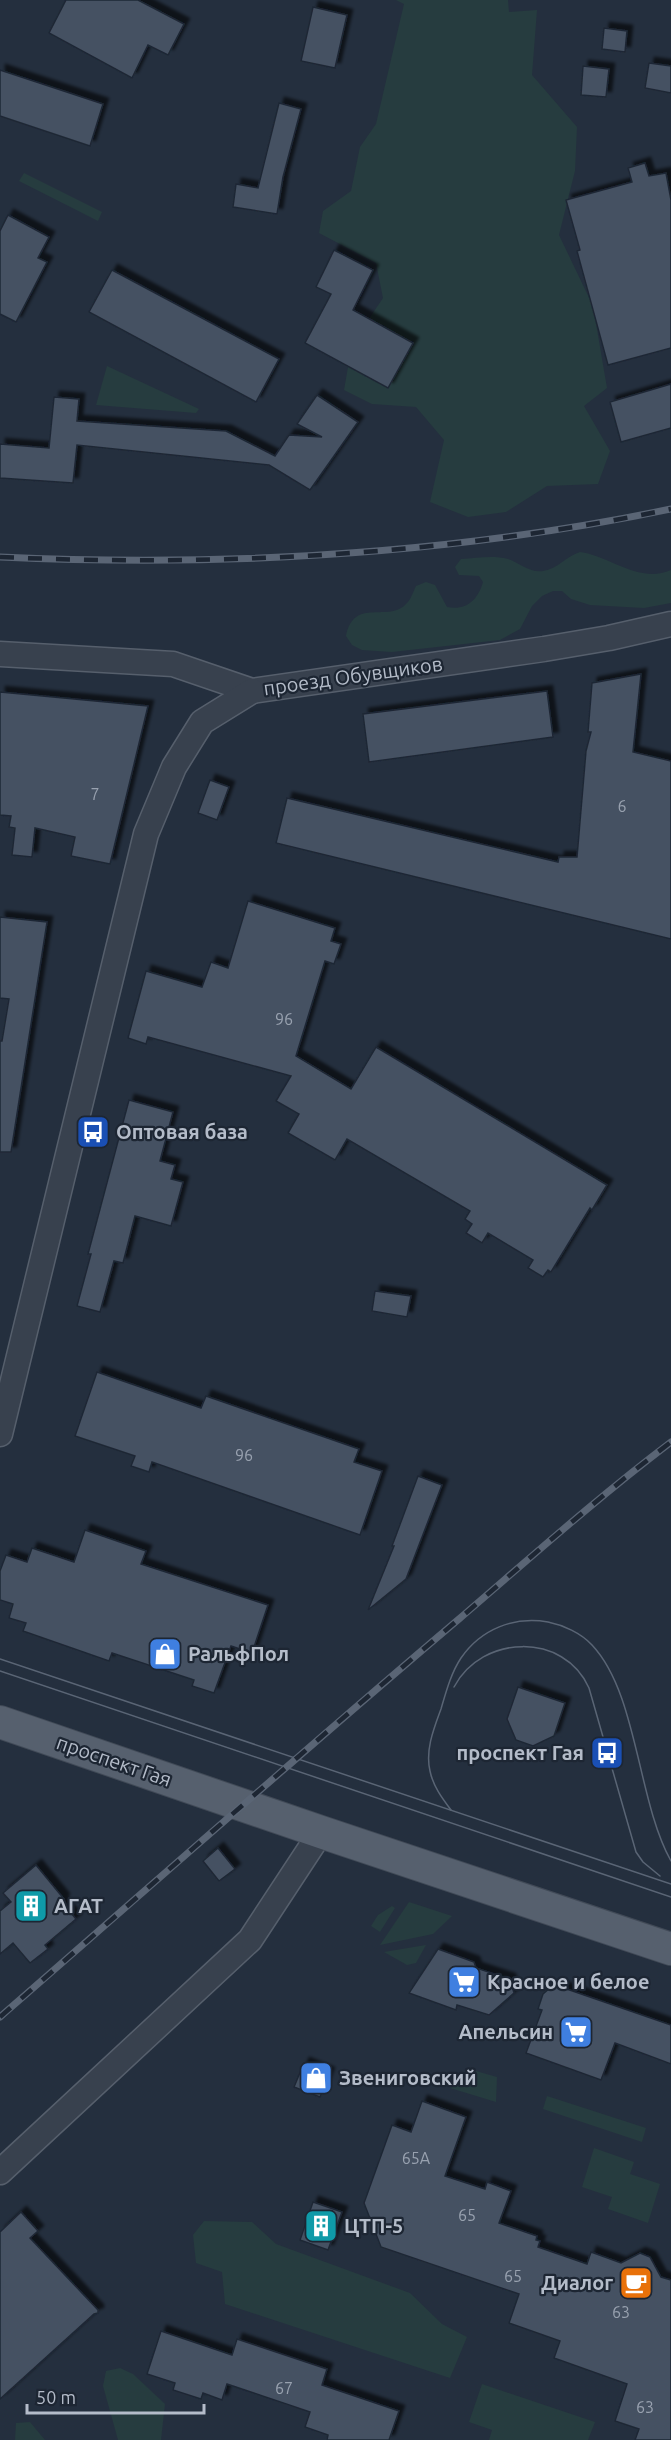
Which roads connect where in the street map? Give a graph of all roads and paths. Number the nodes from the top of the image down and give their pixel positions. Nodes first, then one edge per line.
1 (671, 624) edge
2 (0, 654) edge
3 (252, 691) junction
4 (0, 1434) edge
5 (0, 1722) edge
6 (321, 1832) junction
7 (671, 1949) edge
8 (0, 2172) edge

1 - 3 street, проезд Обувщиков
2 - 3 street, проезд Обувщиков
3 - 4 street
5 - 6 main road, проспект Гая
6 - 7 main road, проспект Гая
6 - 8 street

